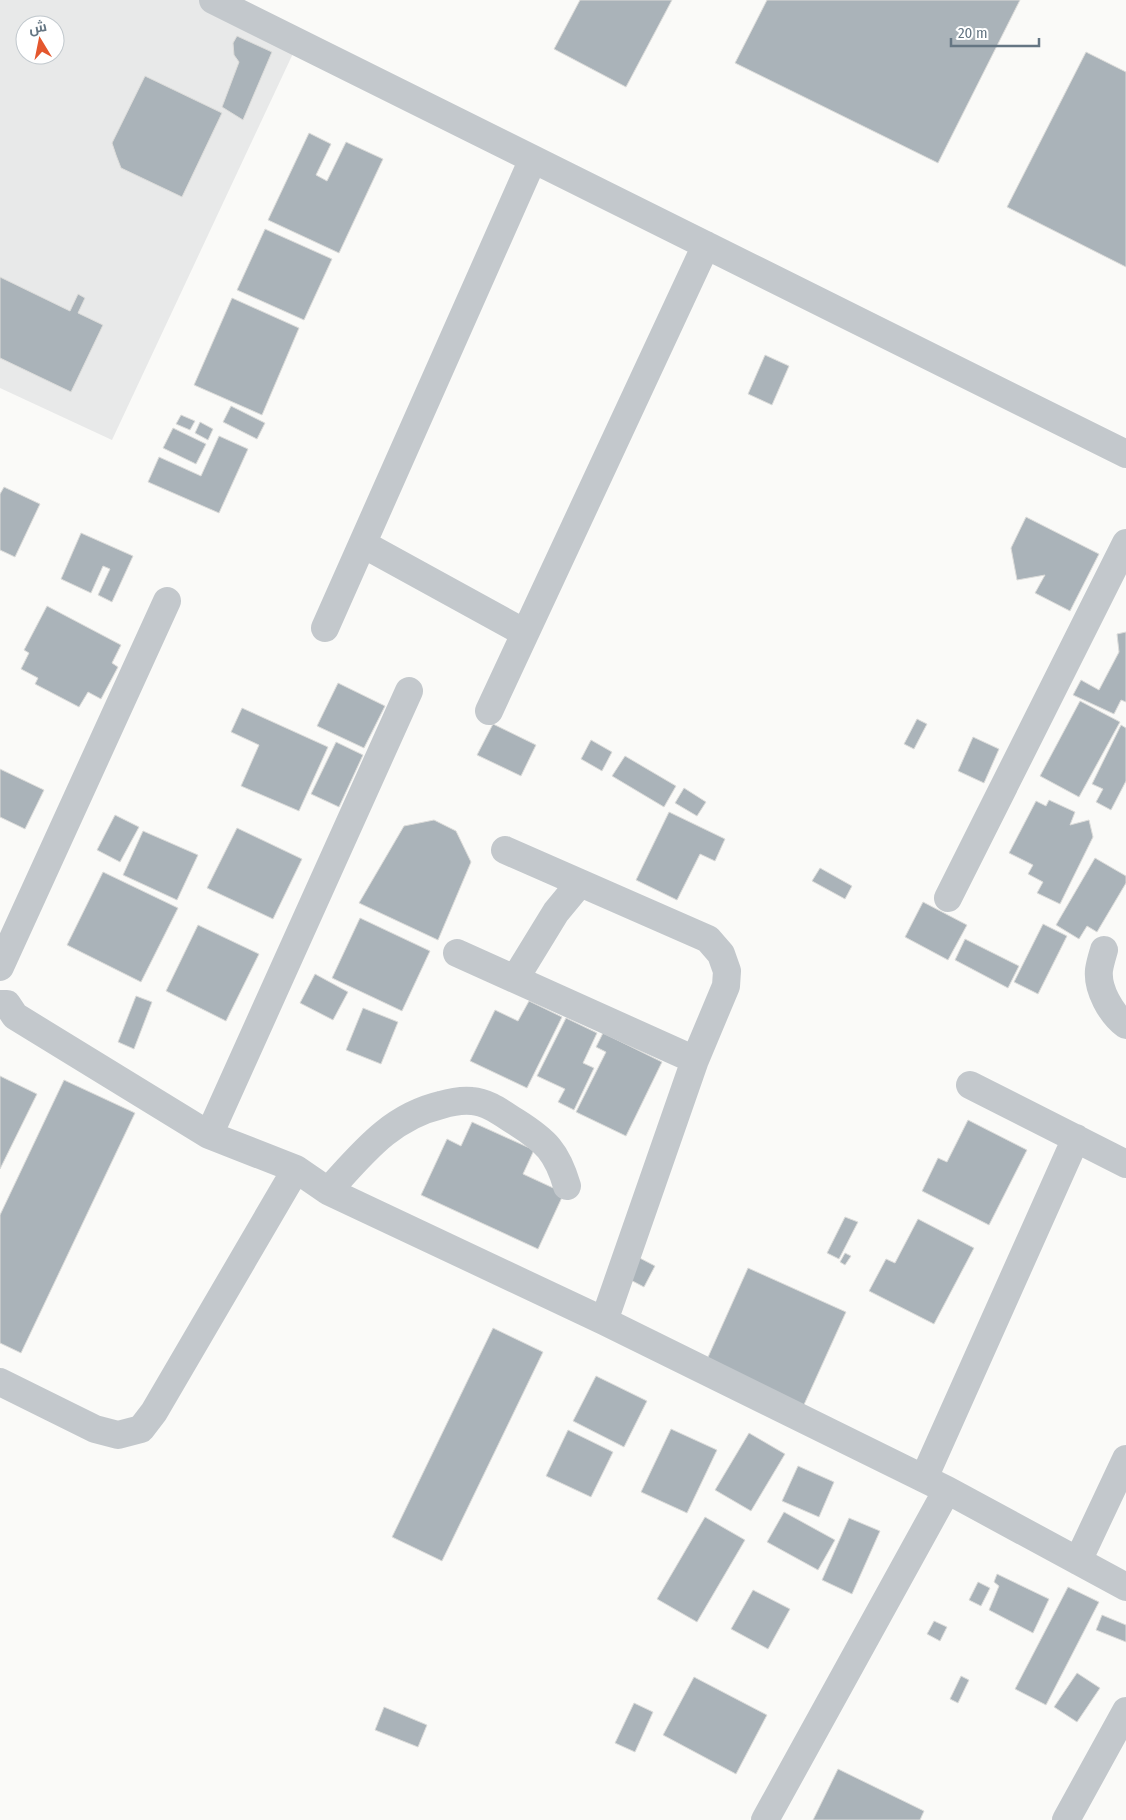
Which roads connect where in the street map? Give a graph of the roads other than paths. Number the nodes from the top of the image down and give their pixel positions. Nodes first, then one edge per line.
1 (213, 0) edge
2 (534, 159) junction
3 (706, 245) junction
4 (1126, 454) edge
5 (1126, 543) edge
6 (363, 544) junction
7 (167, 601) dead end
8 (325, 628) dead end
9 (525, 633) junction
10 (409, 691) dead end
11 (489, 710) dead end
12 (505, 850) dead end
13 (580, 883) junction
14 (948, 898) dead end
15 (1104, 950) dead end
16 (457, 953) dead end
17 (0, 967) edge
18 (515, 979) junction
19 (0, 1004) edge
20 (1126, 1025) edge
21 (695, 1060) junction
22 (970, 1085) dead end
23 (209, 1135) junction
24 (1076, 1138) junction
25 (1126, 1164) edge
26 (296, 1170) junction
27 (567, 1186) dead end
28 (328, 1191) junction
29 (604, 1321) junction
30 (0, 1382) edge
31 (1126, 1459) edge
32 (935, 1484) junction
33 (1078, 1561) junction
34 (1126, 1587) edge
35 (1126, 1711) edge
36 (765, 1820) edge
37 (1066, 1820) edge

1 - 2 street
2 - 3 street
2 - 6 street
3 - 4 street
3 - 9 street
5 - 14 street
6 - 8 street
6 - 9 street
7 - 17 street
9 - 11 street
10 - 23 street
12 - 13 street
13 - 18 street
13 - 21 street
15 - 20 street
16 - 18 street
18 - 21 street
19 - 23 street
21 - 29 street
22 - 24 street
23 - 26 street
24 - 25 street
24 - 32 street
26 - 28 street
26 - 30 street
27 - 28 street
28 - 29 street
29 - 32 street
31 - 33 street
32 - 33 street
32 - 36 street
33 - 34 street
35 - 37 street

